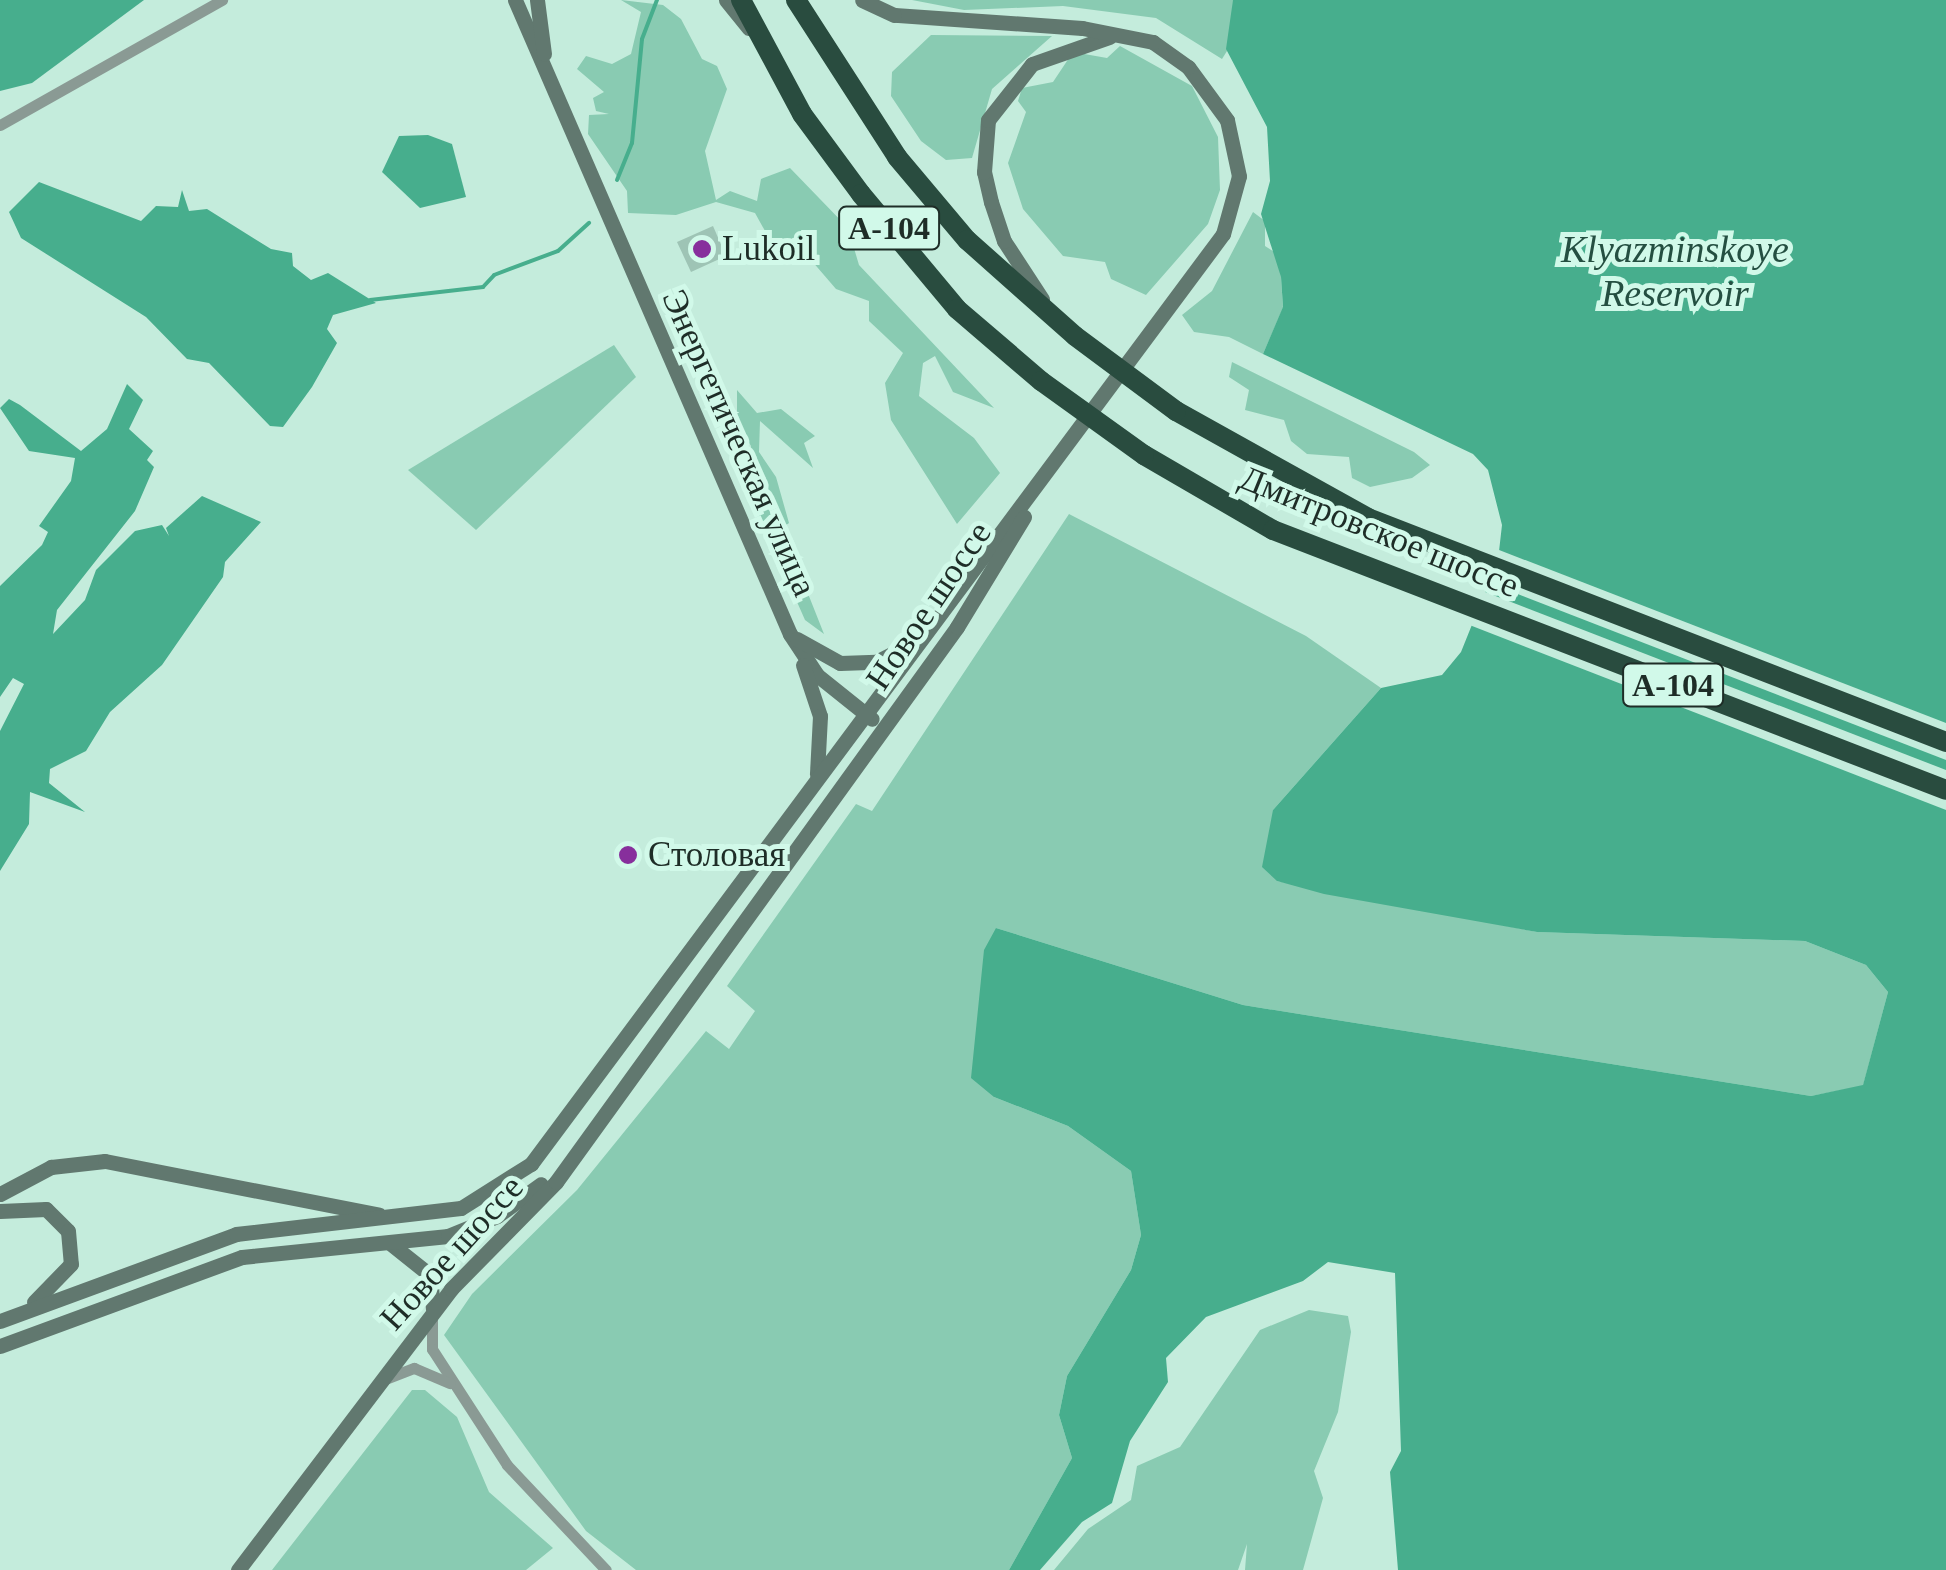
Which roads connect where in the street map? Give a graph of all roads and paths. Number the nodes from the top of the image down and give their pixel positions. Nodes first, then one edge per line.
1 (222, 0) edge
2 (516, 0) edge
3 (537, 0) edge
4 (726, 0) edge
5 (741, 0) edge
6 (796, 0) edge
7 (862, 0) edge
8 (1126, 34) junction
9 (766, 51) junction
10 (551, 87) junction
11 (0, 124) edge
12 (1071, 332) junction
13 (1052, 471) junction
14 (924, 632) junction
15 (790, 634) junction
16 (864, 713) junction
17 (884, 727) junction
18 (1946, 742) edge
19 (815, 780) junction
20 (1946, 790) edge
21 (590, 1129) junction
22 (0, 1194) edge
23 (0, 1211) edge
24 (402, 1219) junction
25 (391, 1244) junction
26 (433, 1312) junction
27 (0, 1320) edge
28 (412, 1340) junction
29 (430, 1342) junction
30 (0, 1346) edge
31 (381, 1382) junction
32 (454, 1386) junction
33 (238, 1570) edge
34 (606, 1570) edge

1 - 11 street
2 - 10 main road
3 - 10 main road
4 - 9 main road
5 - 9 highway, Дмитровское шоссе / А-104
6 - 12 highway, Дмитровское шоссе / А-104
7 - 8 main road
8 - 12 main road
8 - 13 main road
9 - 20 highway, Дмитровское шоссе / А-104, bridge
10 - 15 main road, Энергетическая улица
12 - 18 highway, Дмитровское шоссе / А-104, bridge
13 - 14 main road, Новое шоссе
13 - 17 main road, Новое шоссе
14 - 15 main road
14 - 16 main road, Новое шоссе
15 - 16 main road, Энергетическая улица
15 - 19 main road
16 - 17 main road, Энергетическая улица
16 - 19 main road, Новое шоссе
17 - 21 main road, Новое шоссе
19 - 24 main road, Новое шоссе
21 - 25 main road
21 - 26 main road, Новое шоссе
22 - 24 main road
23 - 27 main road
24 - 27 main road, Новое шоссе
25 - 26 main road
25 - 30 main road
26 - 28 main road, Новое шоссе
26 - 29 street
28 - 29 street
28 - 31 main road, Новое шоссе
29 - 32 street
31 - 32 street
31 - 33 main road, Новое шоссе
32 - 34 street

